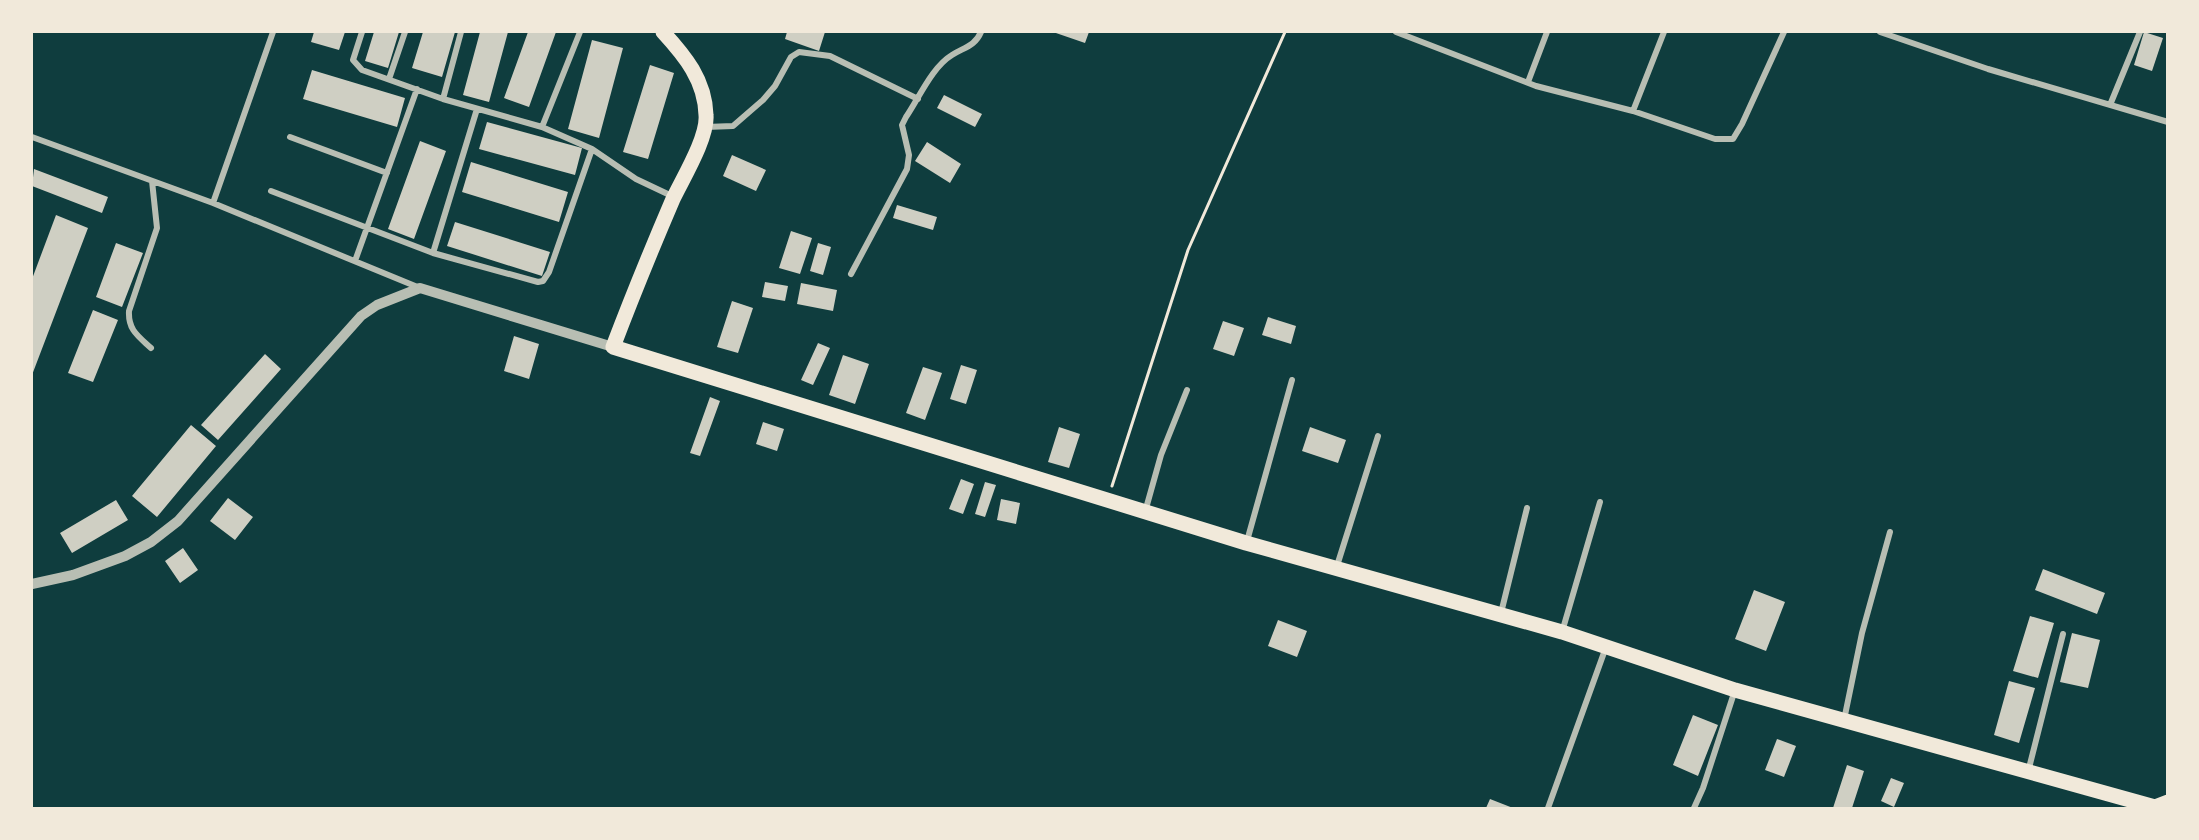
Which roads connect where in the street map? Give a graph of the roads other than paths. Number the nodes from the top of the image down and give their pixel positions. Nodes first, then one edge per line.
1 (273, 32) edge
2 (362, 32) edge
3 (405, 32) edge
4 (461, 32) edge
5 (580, 32) edge
6 (663, 32) edge
7 (981, 32) edge
8 (1396, 32) edge
9 (1547, 32) edge
10 (1664, 32) edge
11 (1784, 32) edge
12 (1880, 32) edge
13 (2140, 32) edge
14 (389, 79) junction
15 (1528, 82) junction
16 (417, 89) junction
17 (443, 99) junction
18 (918, 99) junction
19 (2110, 105) junction
20 (477, 109) junction
21 (1633, 111) junction
22 (2168, 122) edge
23 (542, 127) junction
24 (705, 127) junction
25 (32, 137) edge
26 (290, 137) dead end
27 (592, 149) junction
28 (387, 173) junction
29 (152, 181) junction
30 (271, 191) dead end
31 (674, 197) junction
32 (213, 203) junction
33 (368, 230) junction
34 (433, 253) junction
35 (355, 261) junction
36 (851, 274) dead end
37 (420, 288) junction
38 (613, 347) junction
39 (151, 348) dead end
40 (1292, 380) dead end
41 (1187, 390) dead end
42 (1378, 436) dead end
43 (1600, 502) dead end
44 (1527, 508) dead end
45 (1144, 512) junction
46 (1890, 532) dead end
47 (1246, 543) junction
48 (1336, 570) junction
49 (32, 584) edge
50 (1501, 614) junction
51 (1562, 632) junction
52 (2063, 634) dead end
53 (1606, 646) junction
54 (1735, 690) junction
55 (1844, 721) junction
56 (2028, 773) junction
57 (2161, 805) edge
58 (1548, 808) edge
59 (1694, 808) edge

1 - 32 street
2 - 14 street
3 - 14 street
4 - 17 street
5 - 23 street
6 - 24 main road
7 - 18 street
8 - 15 street
9 - 15 street
10 - 21 street
11 - 21 street
12 - 19 street
13 - 19 street
14 - 16 street
15 - 21 street
16 - 17 street
16 - 28 street
17 - 20 street
18 - 24 street
18 - 36 street
19 - 22 street
20 - 23 street
20 - 34 street
23 - 27 street
24 - 31 main road
25 - 29 street
26 - 28 street
27 - 31 street
27 - 34 street
28 - 33 street
29 - 32 street
29 - 39 street
30 - 33 street
31 - 38 main road
32 - 35 street
33 - 34 street
33 - 35 street
35 - 37 street
37 - 38 street
37 - 49 street
38 - 45 main road
40 - 47 street
41 - 45 street
42 - 48 street
43 - 51 street
44 - 50 street
45 - 47 main road
46 - 55 street
47 - 48 main road
48 - 50 main road
50 - 51 main road
51 - 53 main road
52 - 56 street
53 - 54 main road
53 - 58 street
54 - 55 main road
54 - 59 street
55 - 56 main road
56 - 57 main road

